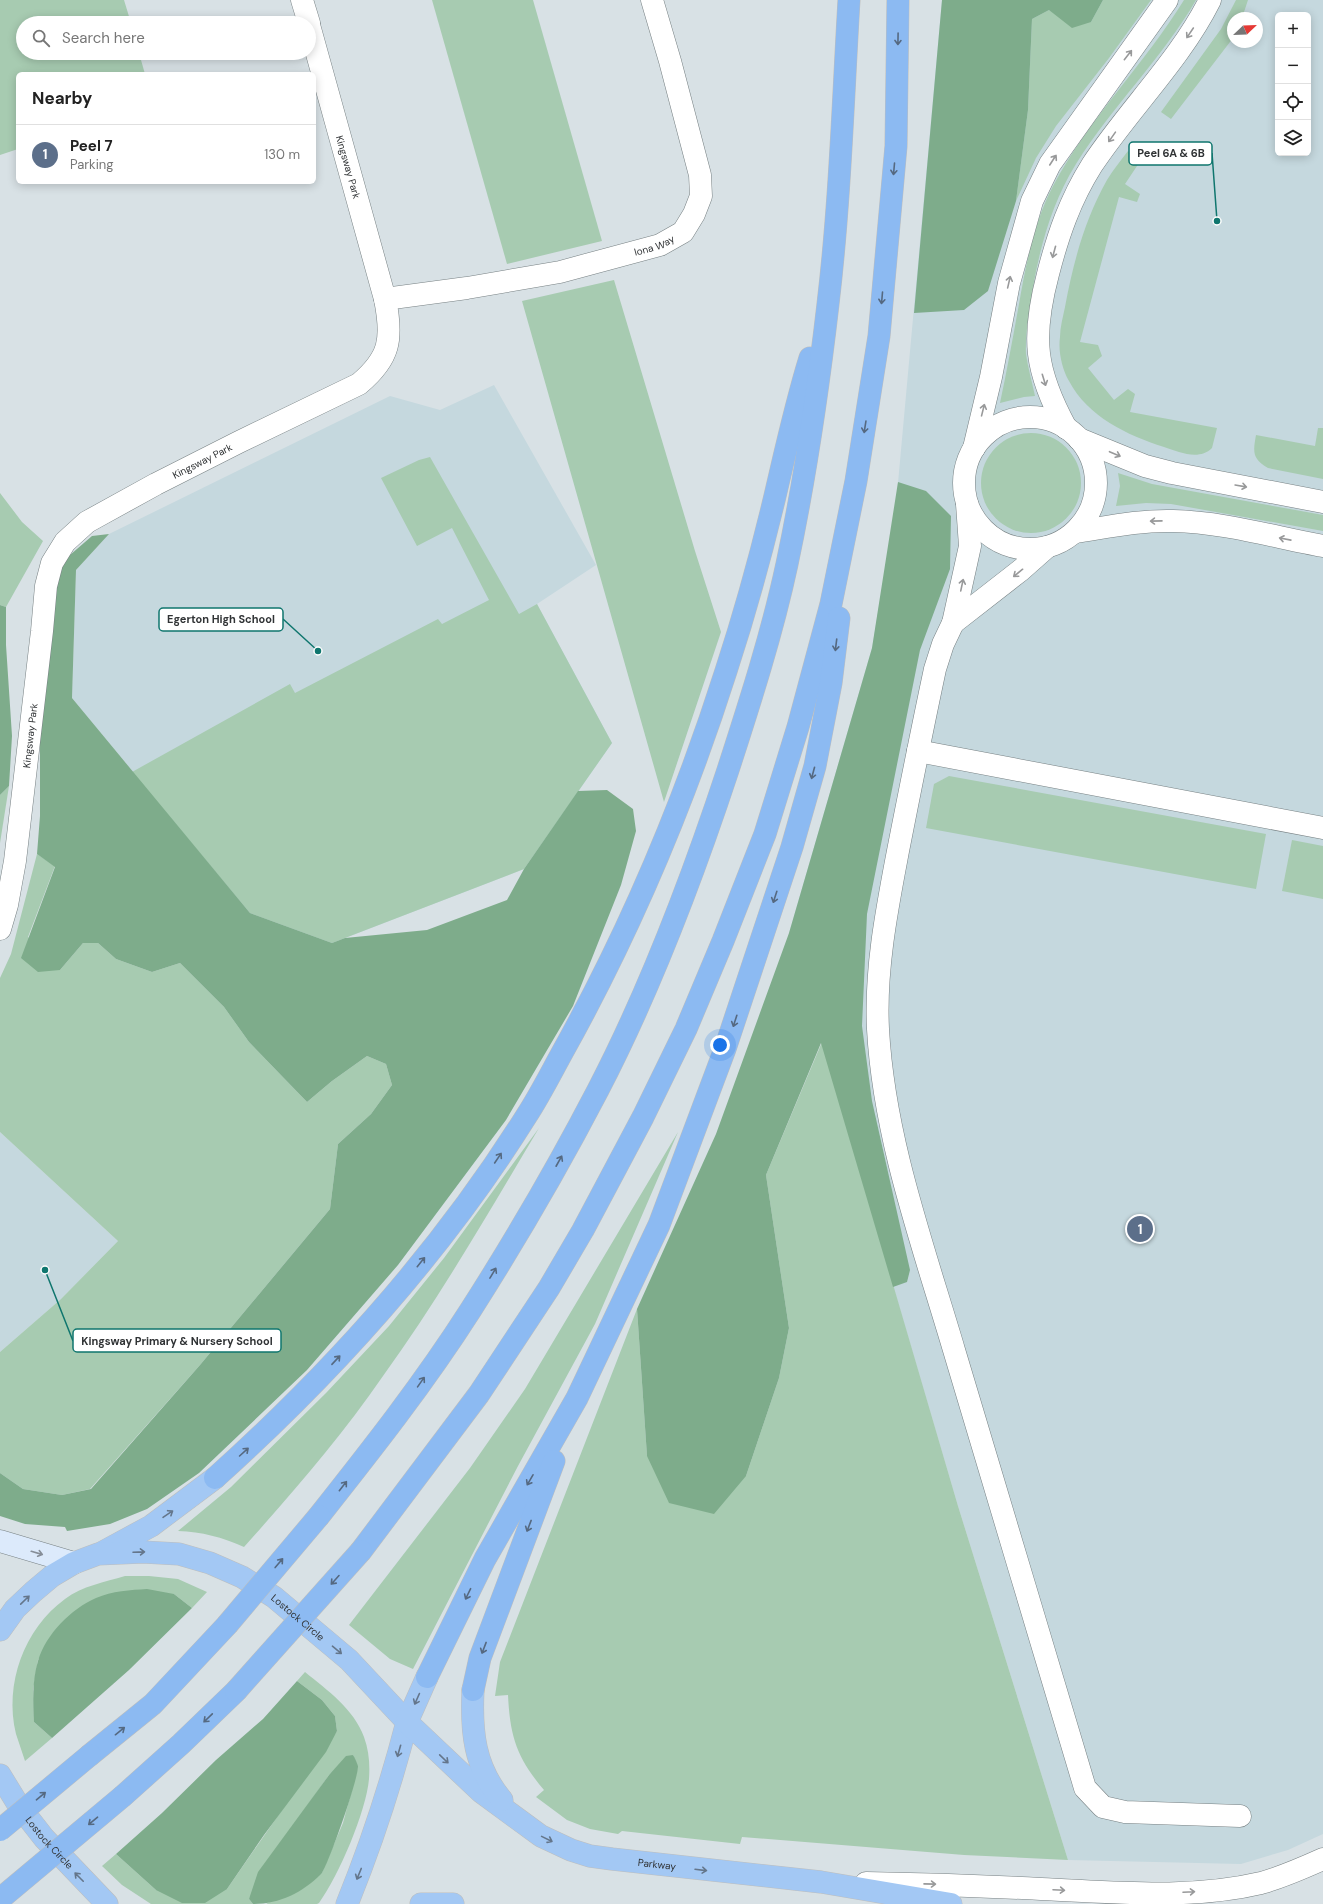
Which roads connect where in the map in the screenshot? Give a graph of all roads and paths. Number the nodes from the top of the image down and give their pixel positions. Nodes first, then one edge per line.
1 (302, 0) edge
2 (652, 0) edge
3 (849, 0) edge
4 (898, 0) edge
5 (1167, 0) edge
6 (1210, 0) edge
7 (307, 16) edge
8 (316, 49) edge
9 (385, 300) junction
10 (828, 303) junction
11 (1073, 434) junction
12 (974, 448) junction
13 (856, 481) junction
14 (1323, 502) edge
15 (967, 504) junction
16 (1076, 532) junction
17 (1323, 546) edge
18 (1047, 547) junction
19 (953, 623) junction
20 (918, 751) junction
21 (1323, 828) edge
22 (0, 929) edge
23 (577, 1398) junction
24 (0, 1542) edge
25 (98, 1554) junction
26 (74, 1563) junction
27 (0, 1630) edge
28 (407, 1722) junction
29 (0, 1775) edge
30 (515, 1816) junction
31 (1240, 1816) dead end
32 (0, 1830) edge
33 (1323, 1859) edge
34 (821, 1882) junction
35 (0, 1899) edge
36 (107, 1904) edge
37 (347, 1904) edge
38 (421, 1904) edge
39 (453, 1904) edge
40 (951, 1904) edge

1 - 7 street, Kingsway Park
2 - 9 street, Iona Way
3 - 10 highway
4 -> 13 highway
12 -> 5 street
6 -> 11 street
8 - 9 street, Kingsway Park
9 - 22 street, Kingsway Park
25 -> 10 highway
32 -> 10 highway, bridge
11 - 12 street
11 -> 14 street
11 - 16 street
12 - 15 street
13 -> 23 highway
13 -> 35 highway, bridge
15 - 18 street
19 -> 15 street
17 -> 16 street
16 - 18 street
18 -> 19 street
19 - 20 street
20 - 21 street
20 - 31 street
23 -> 28 highway
23 -> 30 highway
24 -> 26 main road
25 - 26 highway, Lostock Circle
25 -> 28 highway, Lostock Circle
27 -> 26 highway, Lostock Circle
28 -> 30 highway, Parkway
28 -> 37 highway
36 -> 29 highway, Lostock Circle
30 -> 34 highway, Parkway
34 -> 33 street
34 - 40 highway, Parkway
38 - 39 highway

